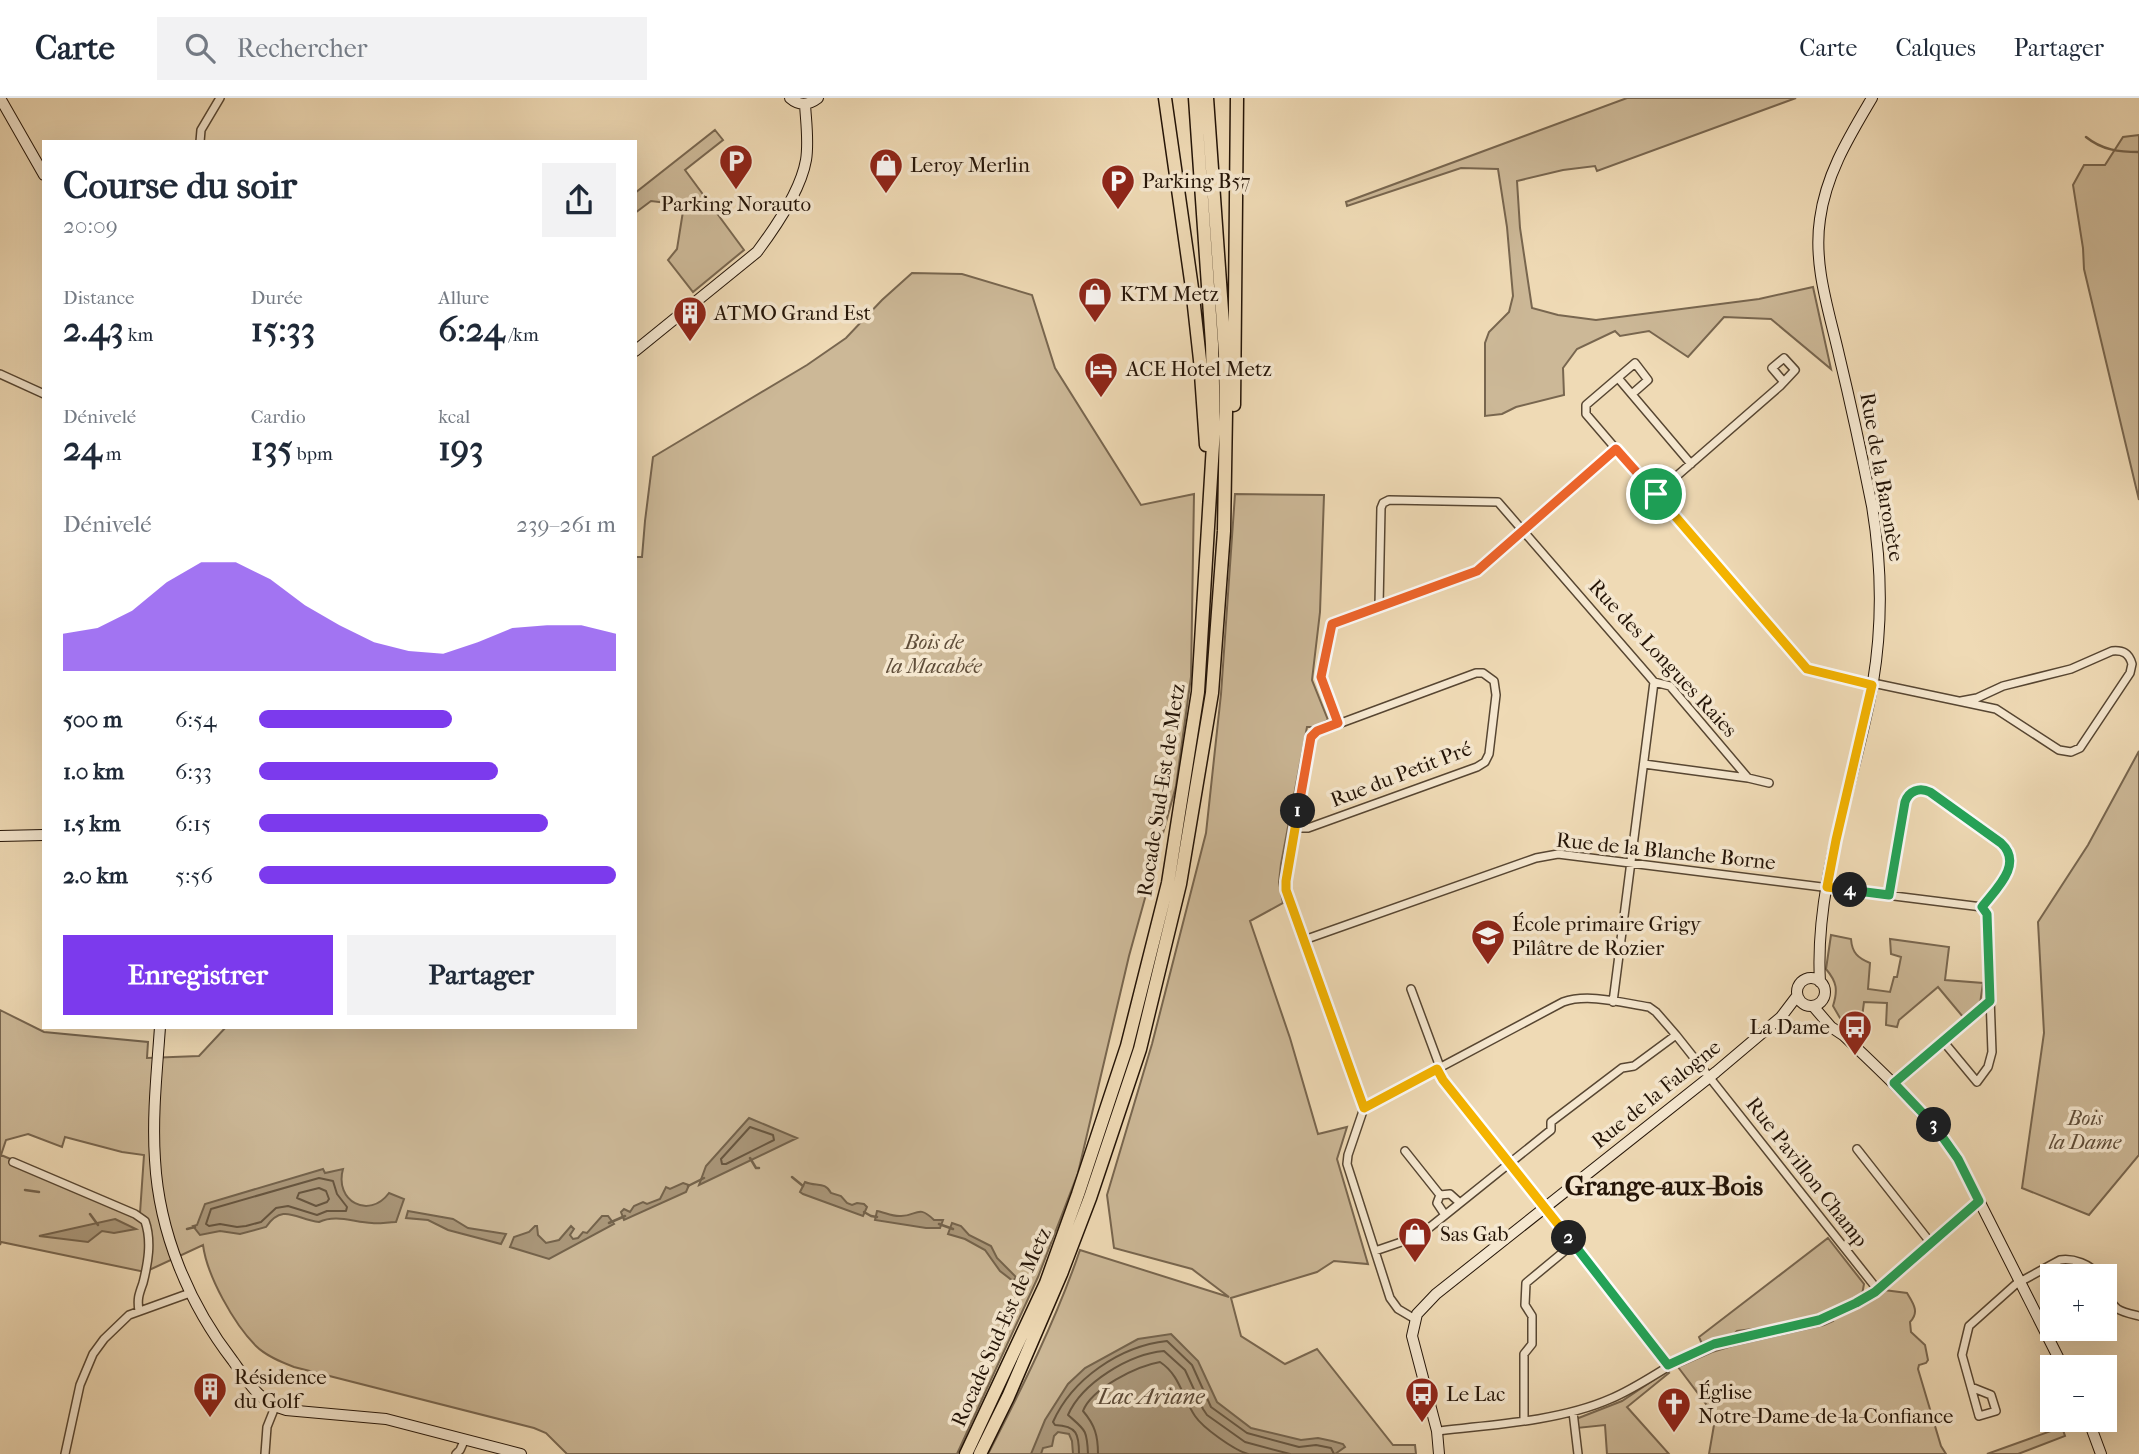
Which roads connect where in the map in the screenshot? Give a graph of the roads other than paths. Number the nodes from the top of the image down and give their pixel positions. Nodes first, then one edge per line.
1 (0, 98) edge
2 (220, 98) edge
3 (790, 98) edge
4 (818, 98) edge
5 (1165, 98) edge
6 (1195, 98) edge
7 (1207, 98) edge
8 (1237, 98) edge
9 (1872, 98) edge
10 (805, 104) junction
11 (200, 140) edge
12 (42, 172) edge
13 (637, 349) edge
14 (0, 374) edge
15 (1618, 378) junction
16 (1783, 381) dead end
17 (42, 393) edge
18 (1632, 394) junction
19 (1616, 449) junction
20 (1691, 464) junction
21 (1656, 494) junction
22 (1210, 511) junction
23 (1524, 530) junction
24 (1224, 531) junction
25 (1379, 606) junction
26 (1654, 682) junction
27 (1873, 684) junction
28 (1961, 701) junction
29 (1338, 723) junction
30 (1644, 764) junction
31 (1748, 778) junction
32 (1769, 783) dead end
33 (1295, 828) junction
34 (42, 835) edge
35 (0, 836) edge
36 (1631, 862) junction
37 (1827, 887) junction
38 (1889, 895) junction
39 (1982, 907) junction
40 (1304, 940) junction
41 (1819, 955) junction
42 (1807, 979) junction
43 (1820, 982) junction
44 (1412, 989) dead end
45 (1797, 996) junction
46 (1990, 1001) junction
47 (1613, 1002) junction
48 (1814, 1004) junction
49 (1771, 1026) junction
50 (160, 1029) edge
51 (1676, 1035) junction
52 (1943, 1041) junction
53 (1438, 1068) junction
54 (1709, 1078) junction
55 (1894, 1083) junction
56 (1364, 1108) junction
57 (1857, 1149) dead end
58 (1405, 1151) dead end
59 (13, 1162) dead end
60 (1510, 1163) junction
61 (1440, 1195) junction
62 (1979, 1201) junction
63 (1460, 1203) junction
64 (1545, 1208) junction
65 (1445, 1215) junction
66 (1930, 1242) junction
67 (1573, 1244) junction
68 (1375, 1251) junction
69 (2052, 1264) edge
70 (2083, 1264) edge
71 (2040, 1270) edge
72 (2020, 1281) junction
73 (1877, 1289) junction
74 (190, 1293) junction
75 (2117, 1309) edge
76 (139, 1311) junction
77 (2139, 1316) edge
78 (1415, 1319) junction
79 (2057, 1355) edge
80 (1668, 1365) junction
81 (1971, 1387) dead end
82 (1008, 1397) junction
83 (275, 1407) junction
84 (1573, 1412) junction
85 (1524, 1420) junction
86 (1437, 1431) junction
87 (2093, 1432) edge
88 (465, 1440) junction
89 (65, 1454) edge
90 (265, 1454) edge
91 (456, 1454) edge
92 (521, 1454) edge
93 (966, 1454) edge
94 (981, 1454) edge
95 (986, 1454) edge
96 (1439, 1454) edge
97 (1578, 1454) edge
98 (2101, 1454) edge

1 - 12 street
2 - 11 street
3 - 10 street
4 - 10 street
5 - 22 highway
6 - 22 highway, Rocade Sud-Est de Metz
7 - 24 highway, Rocade Sud-Est de Metz
8 - 24 highway
9 - 27 street, Rue de la Baronète
10 - 13 street
14 - 17 street
15 - 18 street
15 - 18 street
15 - 19 street
16 - 20 street
18 - 20 street
19 - 21 street
19 - 23 street
20 - 21 street
21 - 27 street
22 - 93 highway, Rocade Sud-Est de Metz
23 - 25 street
23 - 25 street, Rue des Longues Raies
23 - 26 street, Rue des Longues Raies
24 - 82 highway, Rocade Sud-Est de Metz
25 - 29 street
26 - 30 street
26 - 31 street, Rue des Longues Raies
27 - 28 street
27 - 37 street, Rue de la Baronète
28 - 28 street
29 - 33 street, Rue du Petit Pré
29 - 33 street, Rue du Petit Pré
30 - 31 street
30 - 36 street
31 - 32 street
33 - 40 street
34 - 35 street
36 - 37 street, Rue de la Blanche Borne
36 - 40 street, Rue de la Blanche Borne
36 - 47 street
37 - 38 street, Rue de la Blanche Borne
37 - 41 street, Rue de la Baronète
38 - 39 street, Rue de la Blanche Borne
38 - 39 street
39 - 46 street
40 - 56 street
41 - 42 street, Rue de la Baronète
41 - 43 street, Rue de la Baronète
42 - 43 street
42 - 45 street
43 - 48 street
44 - 53 street
45 - 48 street
45 - 49 street, Rue de la Falogne
46 - 52 street
46 - 52 street
47 - 51 street, Rue Pavillon Champ
47 - 53 street, Rue Pavillon Champ
48 - 49 street, Rue de la Falogne
48 - 55 street
49 - 54 street, Rue de la Falogne
50 - 74 street
51 - 54 street, Rue Pavillon Champ
51 - 60 street
52 - 55 street
53 - 56 street, Rue Pavillon Champ
53 - 60 street
54 - 64 street, Rue de la Falogne
54 - 73 street, Rue Pavillon Champ
55 - 62 street
56 - 68 street
57 - 66 street
58 - 61 street
59 - 76 street
60 - 63 street
60 - 64 street
61 - 63 street
61 - 65 street
62 - 66 street
62 - 72 street
63 - 65 street
64 - 67 street
64 - 78 street, Rue de la Falogne
65 - 68 street
66 - 73 street
67 - 80 street
67 - 85 street
68 - 78 street
69 - 70 street
71 - 72 street
72 - 79 street
72 - 81 street
73 - 80 street
74 - 76 street
74 - 83 street
75 - 77 street
76 - 89 street
78 - 86 street
80 - 84 street
82 - 94 highway, Rocade Sud-Est de Metz
82 - 95 highway
83 - 88 street
83 - 90 street
84 - 85 street
84 - 97 street
85 - 86 street
86 - 96 street
87 - 98 street
88 - 91 street
88 - 92 street

